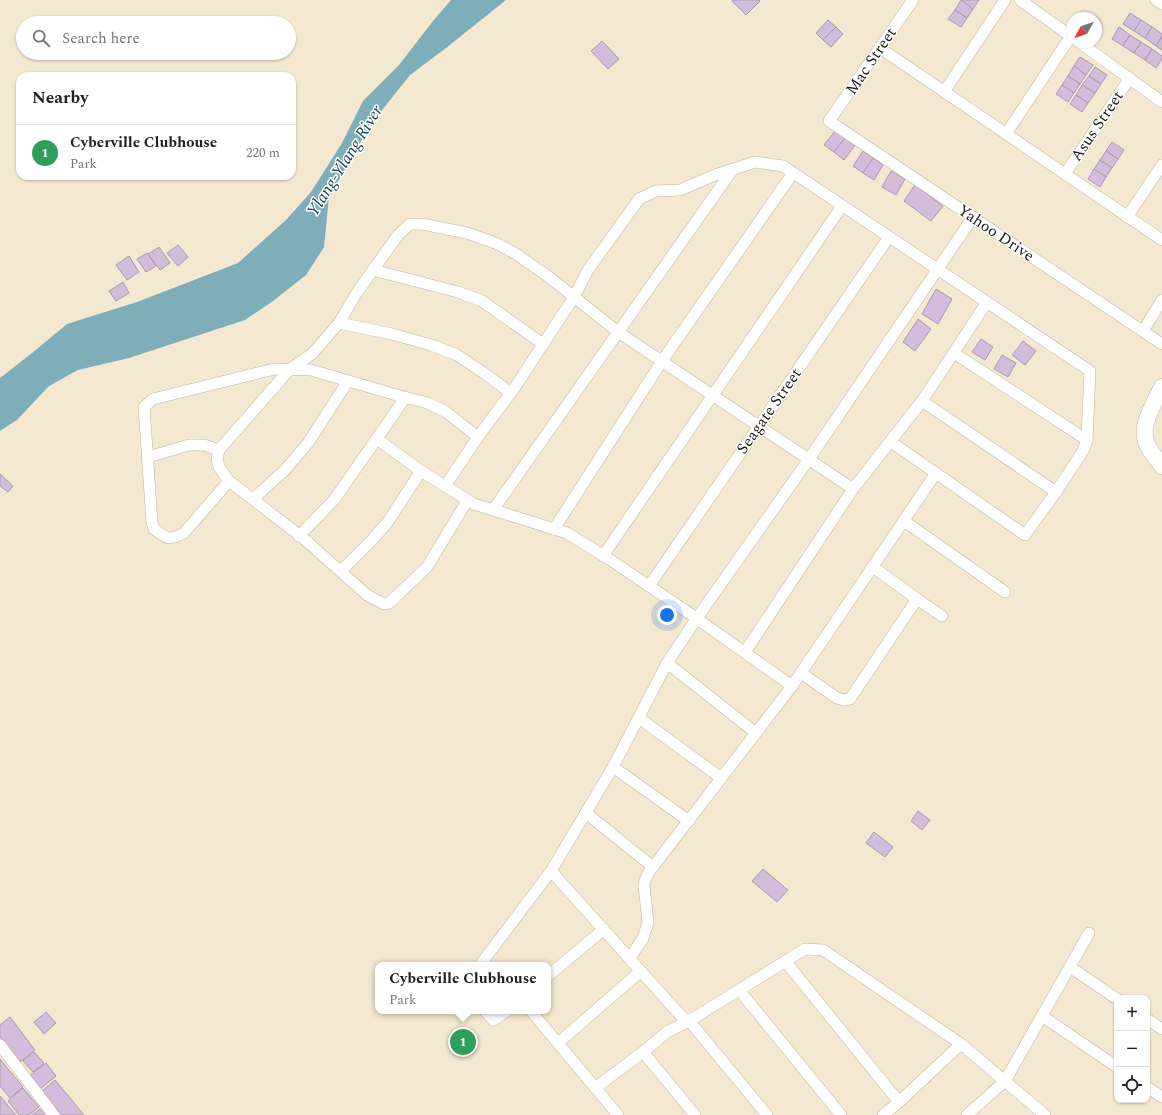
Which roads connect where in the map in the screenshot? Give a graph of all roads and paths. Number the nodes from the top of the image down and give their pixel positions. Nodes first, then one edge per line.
1 (913, 0) edge
2 (1005, 0) edge
3 (1020, 0) edge
4 (1156, 0) edge
5 (1162, 4) edge
6 (1066, 32) edge
7 (880, 48) junction
8 (1067, 48) edge
9 (1088, 48) edge
10 (1130, 78) junction
11 (944, 92) junction
12 (1162, 102) edge
13 (829, 121) joint
14 (1006, 134) junction
15 (1162, 165) edge
16 (733, 169) junction
17 (793, 173) junction
18 (1065, 174) junction
19 (842, 206) junction
20 (973, 217) junction
21 (1127, 217) junction
22 (889, 237) junction
23 (1162, 240) edge
24 (373, 270) junction
25 (938, 270) junction
26 (574, 297) junction
27 (1162, 300) edge
28 (987, 302) junction
29 (339, 322) junction
30 (1143, 331) junction
31 (618, 332) junction
32 (543, 344) junction
33 (1162, 344) edge
34 (954, 353) junction
35 (662, 361) junction
36 (290, 369) junction
37 (348, 381) junction
38 (1162, 387) edge
39 (511, 393) junction
40 (713, 395) junction
41 (405, 398) junction
42 (922, 401) junction
43 (759, 425) junction
44 (478, 436) junction
45 (377, 439) junction
46 (1086, 440) junction
47 (891, 442) junction
48 (219, 450) junction
49 (148, 457) junction
50 (809, 459) junction
51 (1162, 466) edge
52 (421, 471) junction
53 (936, 474) junction
54 (229, 481) junction
55 (444, 486) junction
56 (854, 489) junction
57 (1056, 492) junction
58 (253, 499) junction
59 (467, 500) junction
60 (493, 510) junction
61 (904, 522) junction
62 (554, 529) junction
63 (300, 536) junction
64 (603, 556) junction
65 (873, 567) junction
66 (340, 572) junction
67 (649, 586) junction
68 (1005, 592) dead end
69 (917, 599) junction
70 (942, 616) dead end
71 (697, 618) junction
72 (745, 652) junction
73 (667, 663) junction
74 (801, 673) junction
75 (792, 686) junction
76 (639, 718) junction
77 (756, 733) junction
78 (614, 767) junction
79 (721, 778) junction
80 (586, 813) junction
81 (689, 821) junction
82 (653, 867) junction
83 (551, 871) junction
84 (604, 929) junction
85 (1089, 933) dead end
86 (630, 958) junction
87 (785, 961) junction
88 (487, 962) edge
89 (1070, 967) junction
90 (641, 971) junction
91 (551, 973) edge
92 (739, 990) junction
93 (1114, 997) edge
94 (488, 1014) edge
95 (502, 1014) edge
96 (534, 1014) edge
97 (1042, 1016) junction
98 (688, 1021) junction
99 (1150, 1021) edge
100 (1162, 1029) edge
101 (558, 1042) junction
102 (961, 1044) junction
103 (0, 1045) edge
104 (643, 1052) junction
105 (1114, 1065) edge
106 (1005, 1081) junction
107 (595, 1088) junction
108 (1150, 1089) edge
109 (1162, 1097) edge
110 (899, 1102) junction
111 (54, 1115) edge
112 (618, 1115) edge
113 (695, 1115) edge
114 (768, 1115) edge
115 (841, 1115) edge
116 (883, 1115) edge
117 (967, 1115) edge
118 (1045, 1115) edge

1 - 7 street, Mac Street
2 - 11 street
3 - 6 street
4 - 5 street
7 - 11 street
7 - 13 street, Mac Street
8 - 14 street
9 - 10 street
10 - 12 street
10 - 18 street, Asus Street
11 - 14 street
13 - 20 street, Yahoo Drive
14 - 18 street
15 - 21 street
16 - 17 street
16 - 26 street
16 - 31 street
17 - 19 street
17 - 35 street
18 - 21 street
19 - 22 street
19 - 40 street
20 - 25 street
20 - 30 street, Yahoo Drive
21 - 23 street
22 - 25 street
22 - 43 street, Seagate Street
24 - 26 street
24 - 29 street
24 - 32 street
25 - 28 street
25 - 50 street
26 - 31 street
26 - 32 street
27 - 30 street
28 - 34 street
28 - 46 street
29 - 36 street
29 - 39 street
30 - 33 street, Yahoo Drive
31 - 35 street
31 - 60 street
32 - 39 street
34 - 42 street
34 - 46 street
35 - 40 street
35 - 62 street
36 - 37 street
36 - 48 street
36 - 49 street
37 - 41 street
37 - 58 street
38 - 51 street
39 - 44 street
40 - 43 street
40 - 64 street
41 - 44 street
41 - 45 street
42 - 47 street
42 - 57 street
43 - 50 street
43 - 67 street, Seagate Street
44 - 55 street
45 - 52 street
45 - 63 street
46 - 57 street
47 - 53 street
47 - 56 street
48 - 49 street
48 - 54 street
49 - 54 street
50 - 56 street
50 - 71 street
52 - 55 street
52 - 66 street
53 - 57 street
53 - 61 street
54 - 58 street
55 - 59 street
56 - 72 street
58 - 63 street
59 - 60 street
59 - 66 street
60 - 62 street
61 - 65 street
61 - 68 street
62 - 64 street
63 - 66 street
64 - 67 street
65 - 69 street
65 - 74 street
67 - 71 street
69 - 70 street
69 - 74 street
71 - 72 street
71 - 73 street
72 - 75 street
73 - 76 street
73 - 77 street
74 - 75 street
75 - 77 street
76 - 78 street
76 - 79 street
77 - 79 street
78 - 80 street
78 - 81 street
79 - 81 street
80 - 82 street
80 - 83 street
81 - 82 street
82 - 86 street
83 - 84 street
83 - 88 street
84 - 86 street
84 - 91 street
85 - 89 street
86 - 90 street
87 - 92 street
87 - 102 street
87 - 110 street
89 - 93 street
89 - 97 street
90 - 98 street
90 - 101 street
92 - 98 street
92 - 115 street
94 - 95 street
96 - 101 street
97 - 105 street
97 - 106 street
98 - 104 street
98 - 114 street
99 - 100 street
101 - 107 street
102 - 106 street
102 - 110 street
103 - 111 street
104 - 107 street
104 - 113 street
106 - 117 street
106 - 118 street
107 - 112 street
108 - 109 street
110 - 116 street

